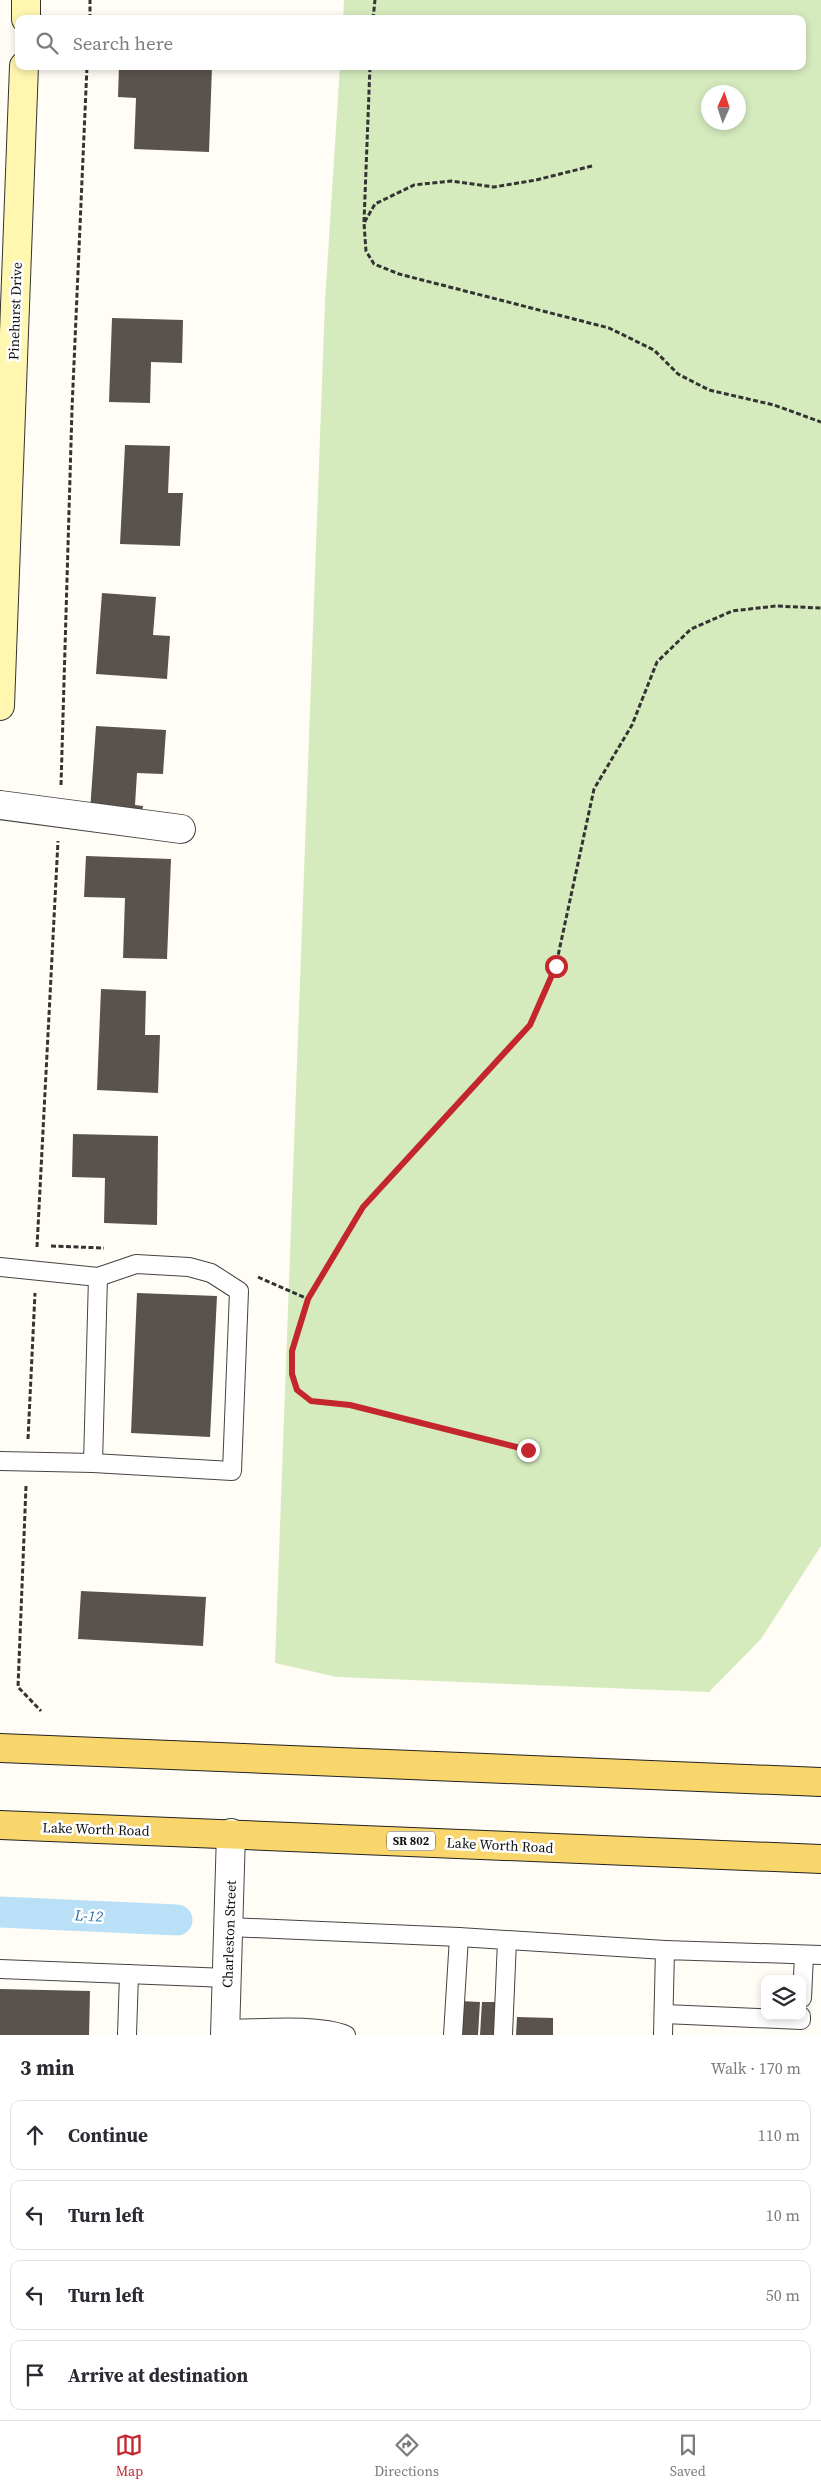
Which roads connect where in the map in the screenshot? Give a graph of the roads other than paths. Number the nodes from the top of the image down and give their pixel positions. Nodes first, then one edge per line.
1 (26, 0) edge
2 (26, 15) edge
3 (24, 70) edge
4 (0, 706) edge
5 (0, 804) edge
6 (181, 829) dead end
7 (0, 1267) edge
8 (98, 1277) junction
9 (0, 1461) edge
10 (93, 1463) junction
11 (0, 1748) edge
12 (821, 1782) edge
13 (0, 1825) edge
14 (231, 1833) junction
15 (821, 1859) edge
16 (230, 1927) junction
17 (459, 1937) junction
18 (507, 1941) junction
19 (665, 1950) junction
20 (813, 1955) edge
21 (0, 1969) edge
22 (129, 1974) junction
23 (227, 1978) junction
24 (806, 1982) edge
25 (664, 2014) junction
26 (761, 2018) edge
27 (225, 2032) edge
28 (127, 2035) edge
29 (346, 2035) edge
30 (453, 2035) edge
31 (503, 2035) edge
32 (663, 2035) edge

1 - 2 street
3 - 4 street, Pinehurst Drive
5 - 6 street
7 - 8 lane
8 - 10 lane
8 - 10 lane
9 - 10 lane
11 - 12 main road
13 - 14 main road, Lake Worth Road / SR 802
14 - 15 main road, Lake Worth Road / SR 802
14 - 16 street, Charleston Street
16 - 17 lane
16 - 23 street, Charleston Street
17 - 18 lane
17 - 30 lane
18 - 19 lane
18 - 31 lane
19 - 20 lane
19 - 25 lane
20 - 24 lane
21 - 22 lane
22 - 23 lane
22 - 28 lane
23 - 27 street, Charleston Street
25 - 26 lane
25 - 32 lane
27 - 29 lane

